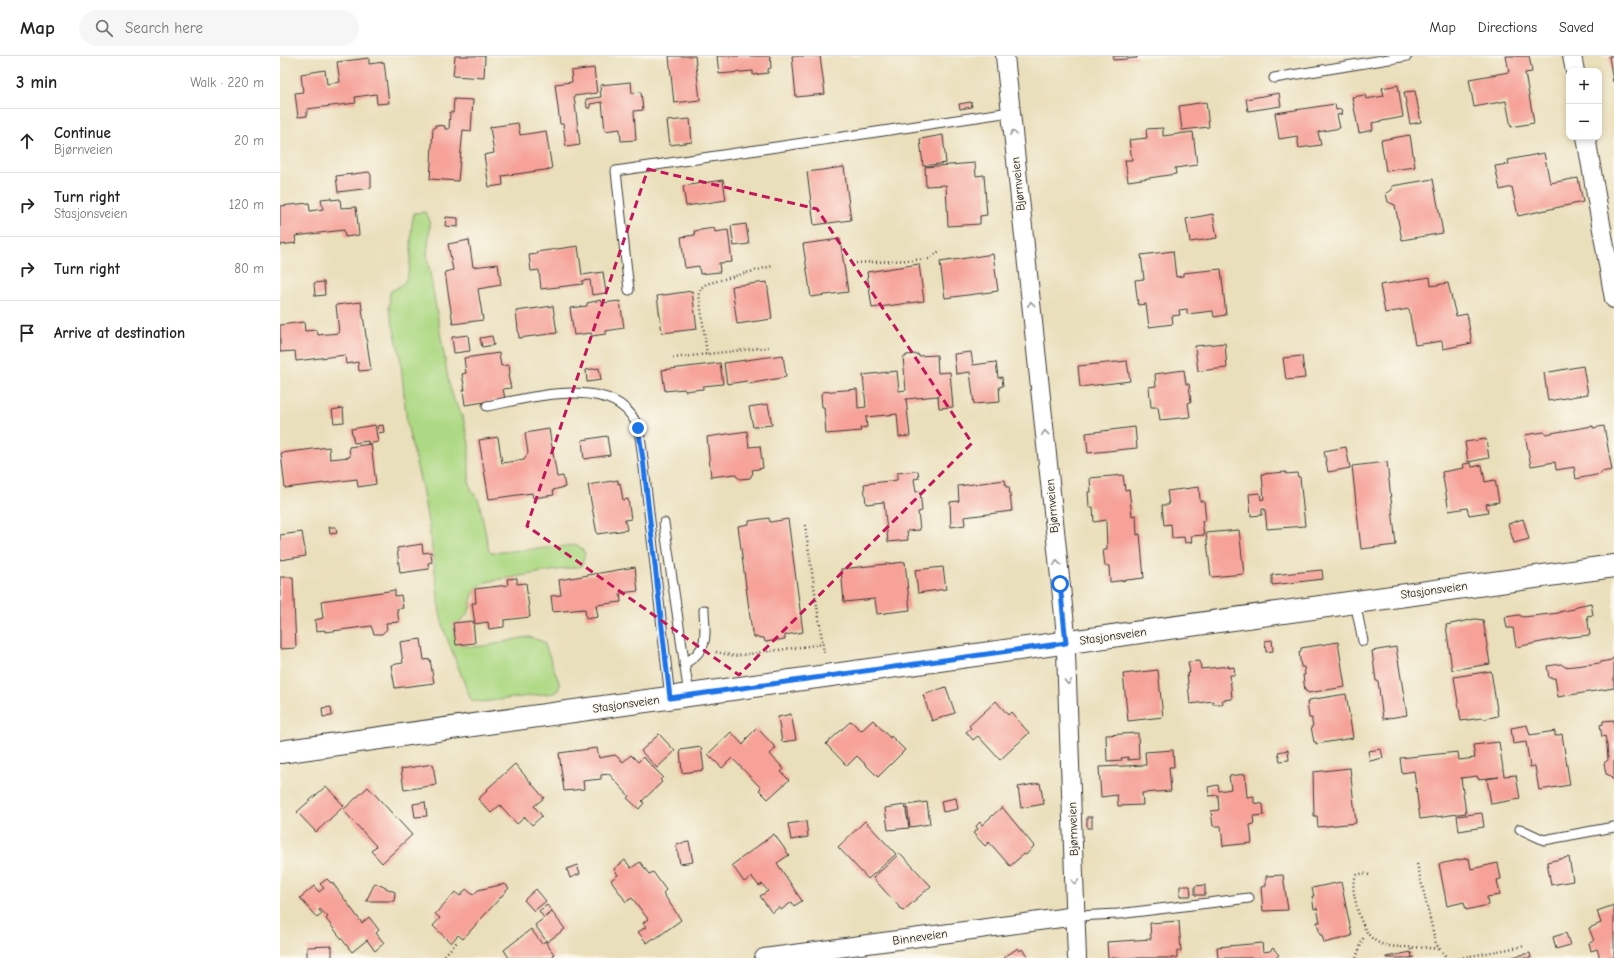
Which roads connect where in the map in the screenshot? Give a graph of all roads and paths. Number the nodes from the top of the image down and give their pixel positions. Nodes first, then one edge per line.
1 (1005, 56) edge
2 (1407, 56) edge
3 (1572, 56) edge
4 (1574, 68) edge
5 (1274, 78) dead end
6 (1010, 112) junction
7 (1587, 140) edge
8 (940, 250) dead end
9 (856, 263) dead end
10 (772, 266) dead end
11 (630, 290) dead end
12 (1614, 299) edge
13 (769, 347) dead end
14 (707, 354) junction
15 (673, 358) dead end
16 (486, 406) dead end
17 (664, 523) dead end
18 (804, 525) dead end
19 (1614, 566) edge
20 (1354, 601) junction
21 (704, 610) dead end
22 (1363, 641) dead end
23 (1066, 643) junction
24 (823, 644) junction
25 (704, 645) junction
26 (824, 656) dead end
27 (684, 664) junction
28 (679, 696) junction
29 (280, 752) edge
30 (1614, 826) edge
31 (1520, 829) dead end
32 (1417, 864) dead end
33 (1369, 875) dead end
34 (1250, 898) dead end
35 (1076, 916) junction
36 (1364, 936) junction
37 (458, 941) dead end
38 (1367, 941) dead end
39 (1525, 946) dead end
40 (1411, 949) junction
41 (1439, 949) junction
42 (1405, 951) dead end
43 (442, 958) edge
44 (764, 958) edge
45 (1077, 958) edge
46 (1356, 958) edge
47 (1414, 958) edge
48 (1447, 958) edge
49 (1459, 958) edge

1 - 6 street, Bjørnveien
2 - 5 lane
3 - 4 street
6 - 11 lane
23 -> 6 street, Bjørnveien
7 - 12 street
8 - 9 path
10 - 14 path
13 - 14 path
14 - 15 path
16 - 28 lane
17 - 27 lane
18 - 24 path
19 - 20 street, Stasjonsveien
20 - 22 lane
20 - 23 street, Stasjonsveien
21 - 25 lane
23 - 28 street, Stasjonsveien
23 -> 35 street, Bjørnveien
24 - 25 path
24 - 26 path
25 - 27 lane
27 - 28 lane
28 - 29 street, Stasjonsveien
30 - 31 lane
32 - 41 path
33 - 36 path
34 - 35 lane
35 - 44 street, Binneveien
35 - 45 street, Bjørnveien
36 - 38 path
36 - 46 path
37 - 43 path
39 - 49 path
40 - 41 path
40 - 42 path
40 - 47 path
41 - 48 path

